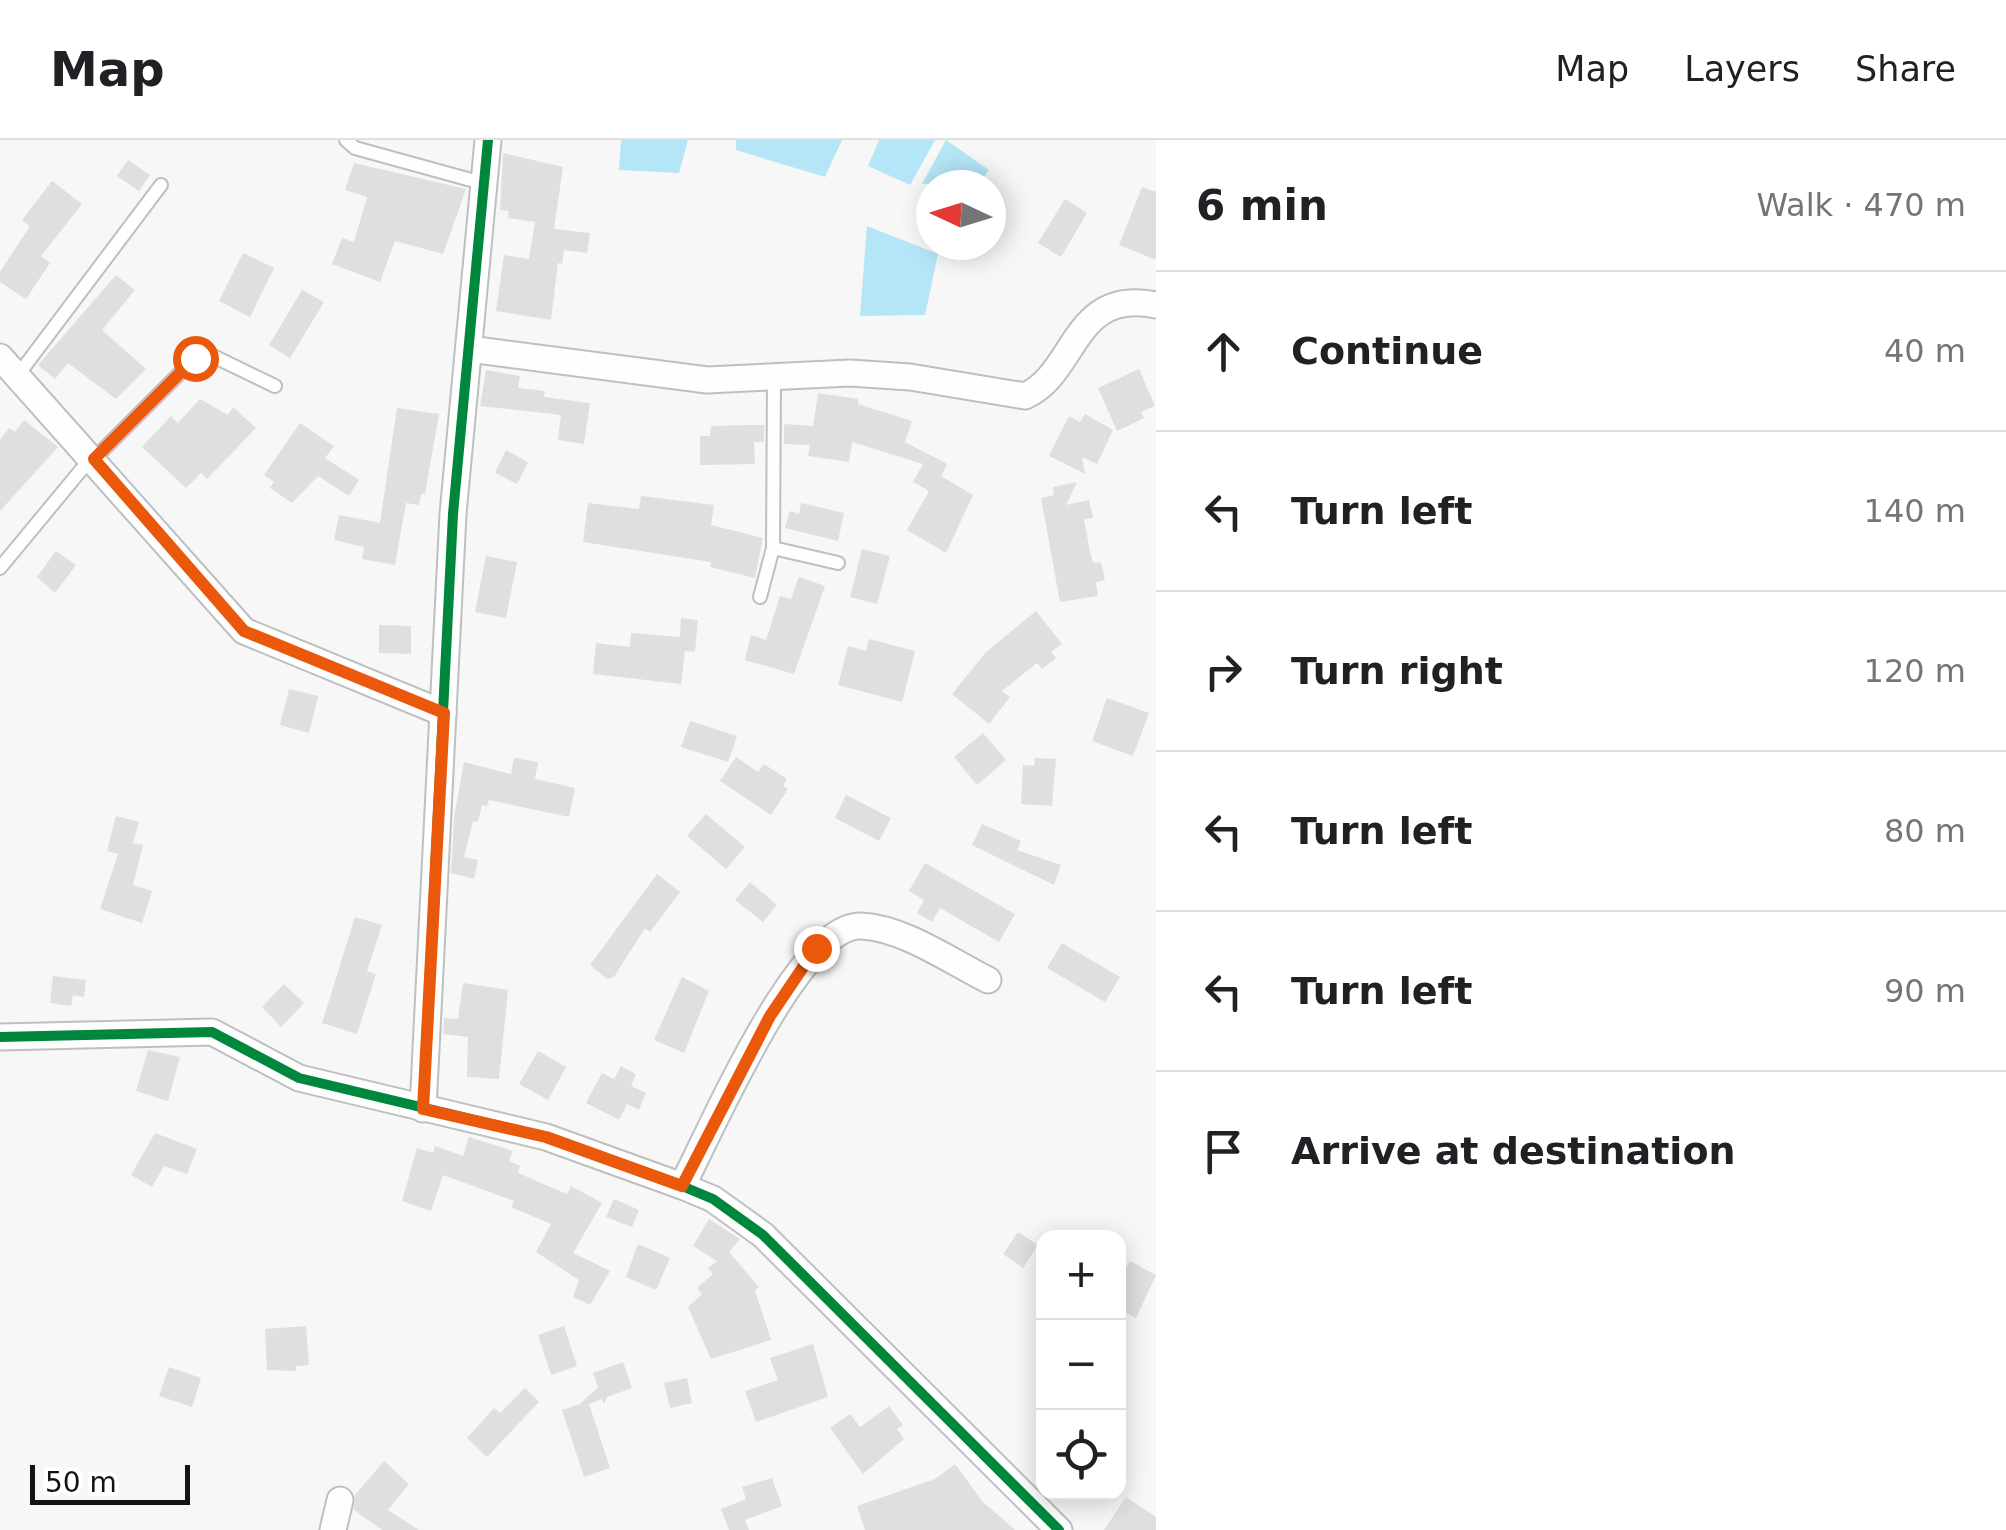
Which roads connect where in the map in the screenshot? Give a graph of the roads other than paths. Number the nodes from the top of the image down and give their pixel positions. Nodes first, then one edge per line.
1 (346, 140) edge
2 (488, 140) edge
3 (482, 183) junction
4 (161, 186) dead end
5 (1156, 305) edge
6 (468, 349) junction
7 (9, 366) edge
8 (774, 378) junction
9 (275, 386) dead end
10 (94, 458) junction
11 (773, 548) junction
12 (838, 563) dead end
13 (0, 568) edge
14 (760, 597) dead end
15 (444, 713) junction
16 (988, 980) dead end
17 (0, 1037) edge
18 (423, 1109) junction
19 (682, 1186) junction
20 (340, 1500) dead end
21 (333, 1530) edge
22 (1059, 1530) edge

1 - 3 lane
2 - 3 street
3 - 6 street
4 - 7 lane
5 - 8 street
6 - 8 street
6 - 15 street
7 - 10 street
8 - 11 lane
9 - 10 lane
10 - 13 lane
10 - 15 street
11 - 12 lane
11 - 14 lane
15 - 18 street
16 - 19 street
17 - 18 street
18 - 19 street
19 - 22 street
20 - 21 street

